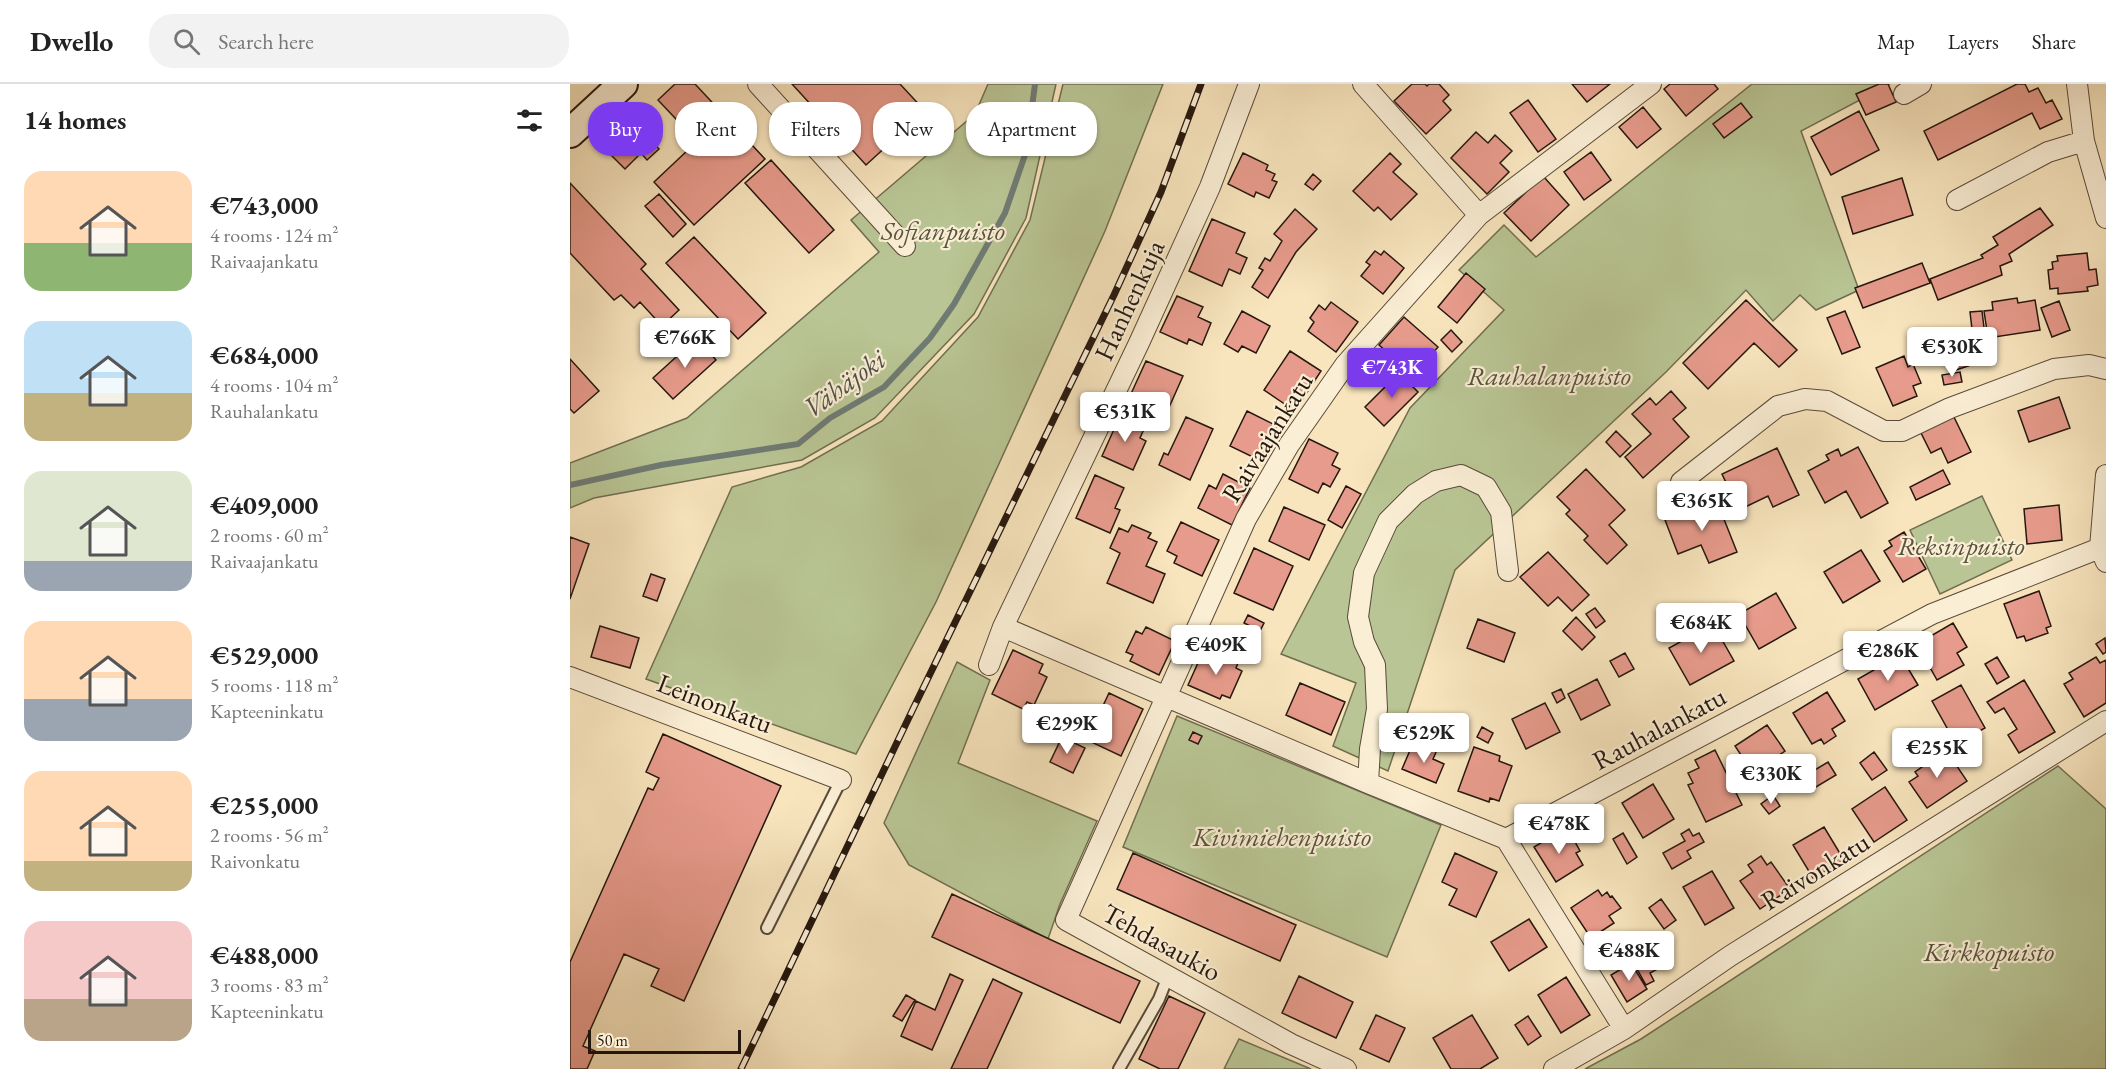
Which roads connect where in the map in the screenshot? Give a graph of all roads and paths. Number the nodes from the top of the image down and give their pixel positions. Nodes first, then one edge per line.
1 (622, 84) edge
2 (758, 84) edge
3 (1250, 84) edge
4 (1363, 84) edge
5 (1921, 84) edge
6 (2077, 84) edge
7 (1644, 86) edge
8 (1904, 94) dead end
9 (571, 132) edge
10 (2084, 141) junction
11 (1957, 200) dead end
12 (1479, 215) junction
13 (2106, 218) edge
14 (905, 246) dead end
15 (2106, 369) edge
16 (2106, 475) edge
17 (1681, 482) dead end
18 (2103, 555) edge
19 (1508, 571) dead end
20 (1003, 627) junction
21 (989, 665) dead end
22 (570, 677) edge
23 (1166, 697) junction
24 (2106, 721) edge
25 (841, 780) joint
26 (1368, 783) junction
27 (1506, 839) junction
28 (1066, 920) joint
29 (767, 928) dead end
30 (1168, 976) junction
31 (1624, 1029) junction
32 (1119, 1069) edge
33 (1346, 1069) edge
34 (1554, 1069) edge

1 - 9 street
2 - 14 street
3 - 20 street, Hanhenkuja
4 - 12 street
5 - 8 street
6 - 10 street
7 - 12 street, Raivaajankatu
10 - 11 street
10 - 13 street
12 - 23 street, Raivaajankatu
15 - 17 street
16 - 18 street
18 - 27 street, Rauhalankatu
19 - 26 street
20 - 21 street, Hanhenkuja
20 - 23 street
22 - 25 street, Leinonkatu
23 - 26 street
23 - 28 street, Raivaajankatu
24 - 31 street, Raivonkatu
25 - 29 lane
26 - 27 street
27 - 31 street
28 - 30 street, Tehdasaukio
30 - 32 lane
30 - 33 street, Tehdasaukio
31 - 34 street, Raivonkatu

